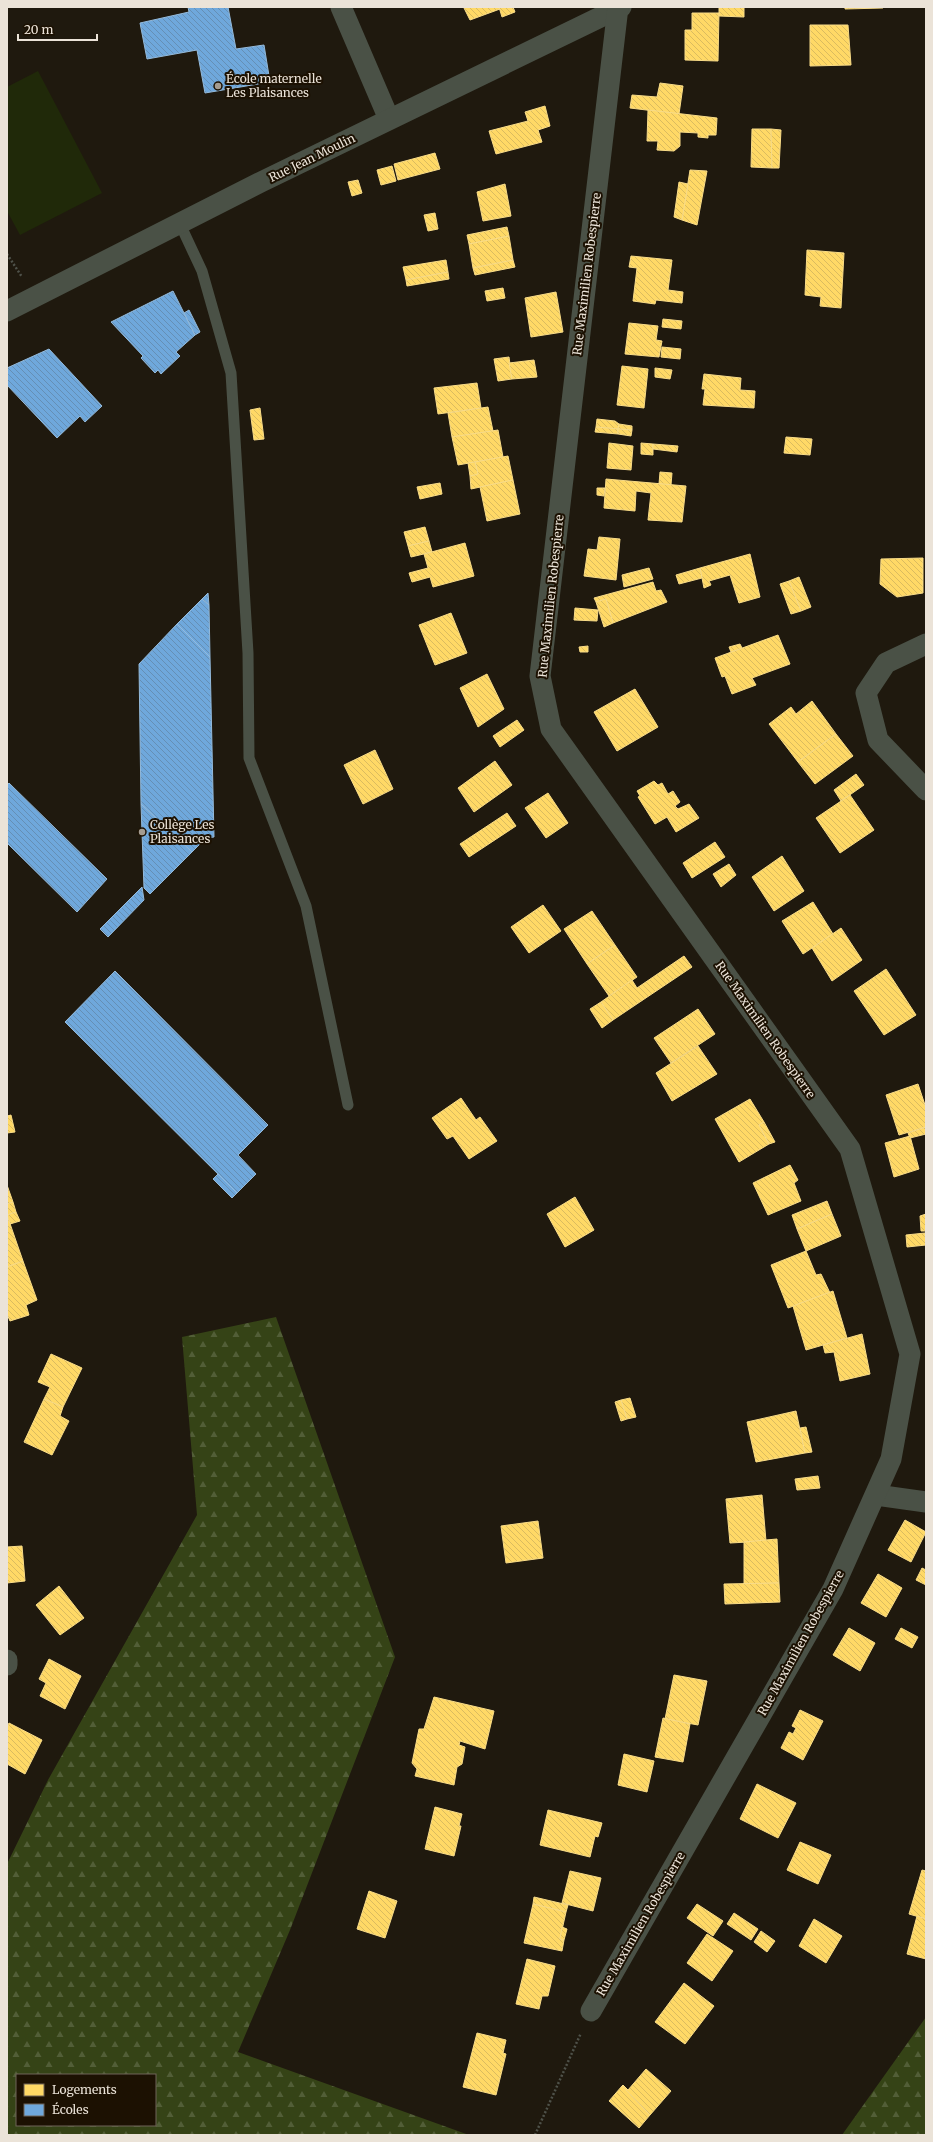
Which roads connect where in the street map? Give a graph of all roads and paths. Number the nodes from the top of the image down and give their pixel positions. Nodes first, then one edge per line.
1 (341, 7) edge
2 (619, 7) edge
3 (389, 119) junction
4 (180, 224) junction
5 (7, 311) edge
6 (926, 644) edge
7 (926, 790) edge
8 (348, 1105) dead end
9 (876, 1495) junction
10 (926, 1502) edge
11 (7, 1660) edge
12 (7, 1665) edge
13 (591, 2011) joint
14 (535, 2135) edge

1 - 3 street
2 - 3 street, Rue Jean Moulin
2 - 9 street, Rue Maximilien Robespierre
3 - 4 street, Rue Jean Moulin
4 - 5 street, Rue Jean Moulin
4 - 8 lane
6 - 7 street
9 - 10 street
9 - 13 street, Rue Maximilien Robespierre
11 - 12 street
13 - 14 path

